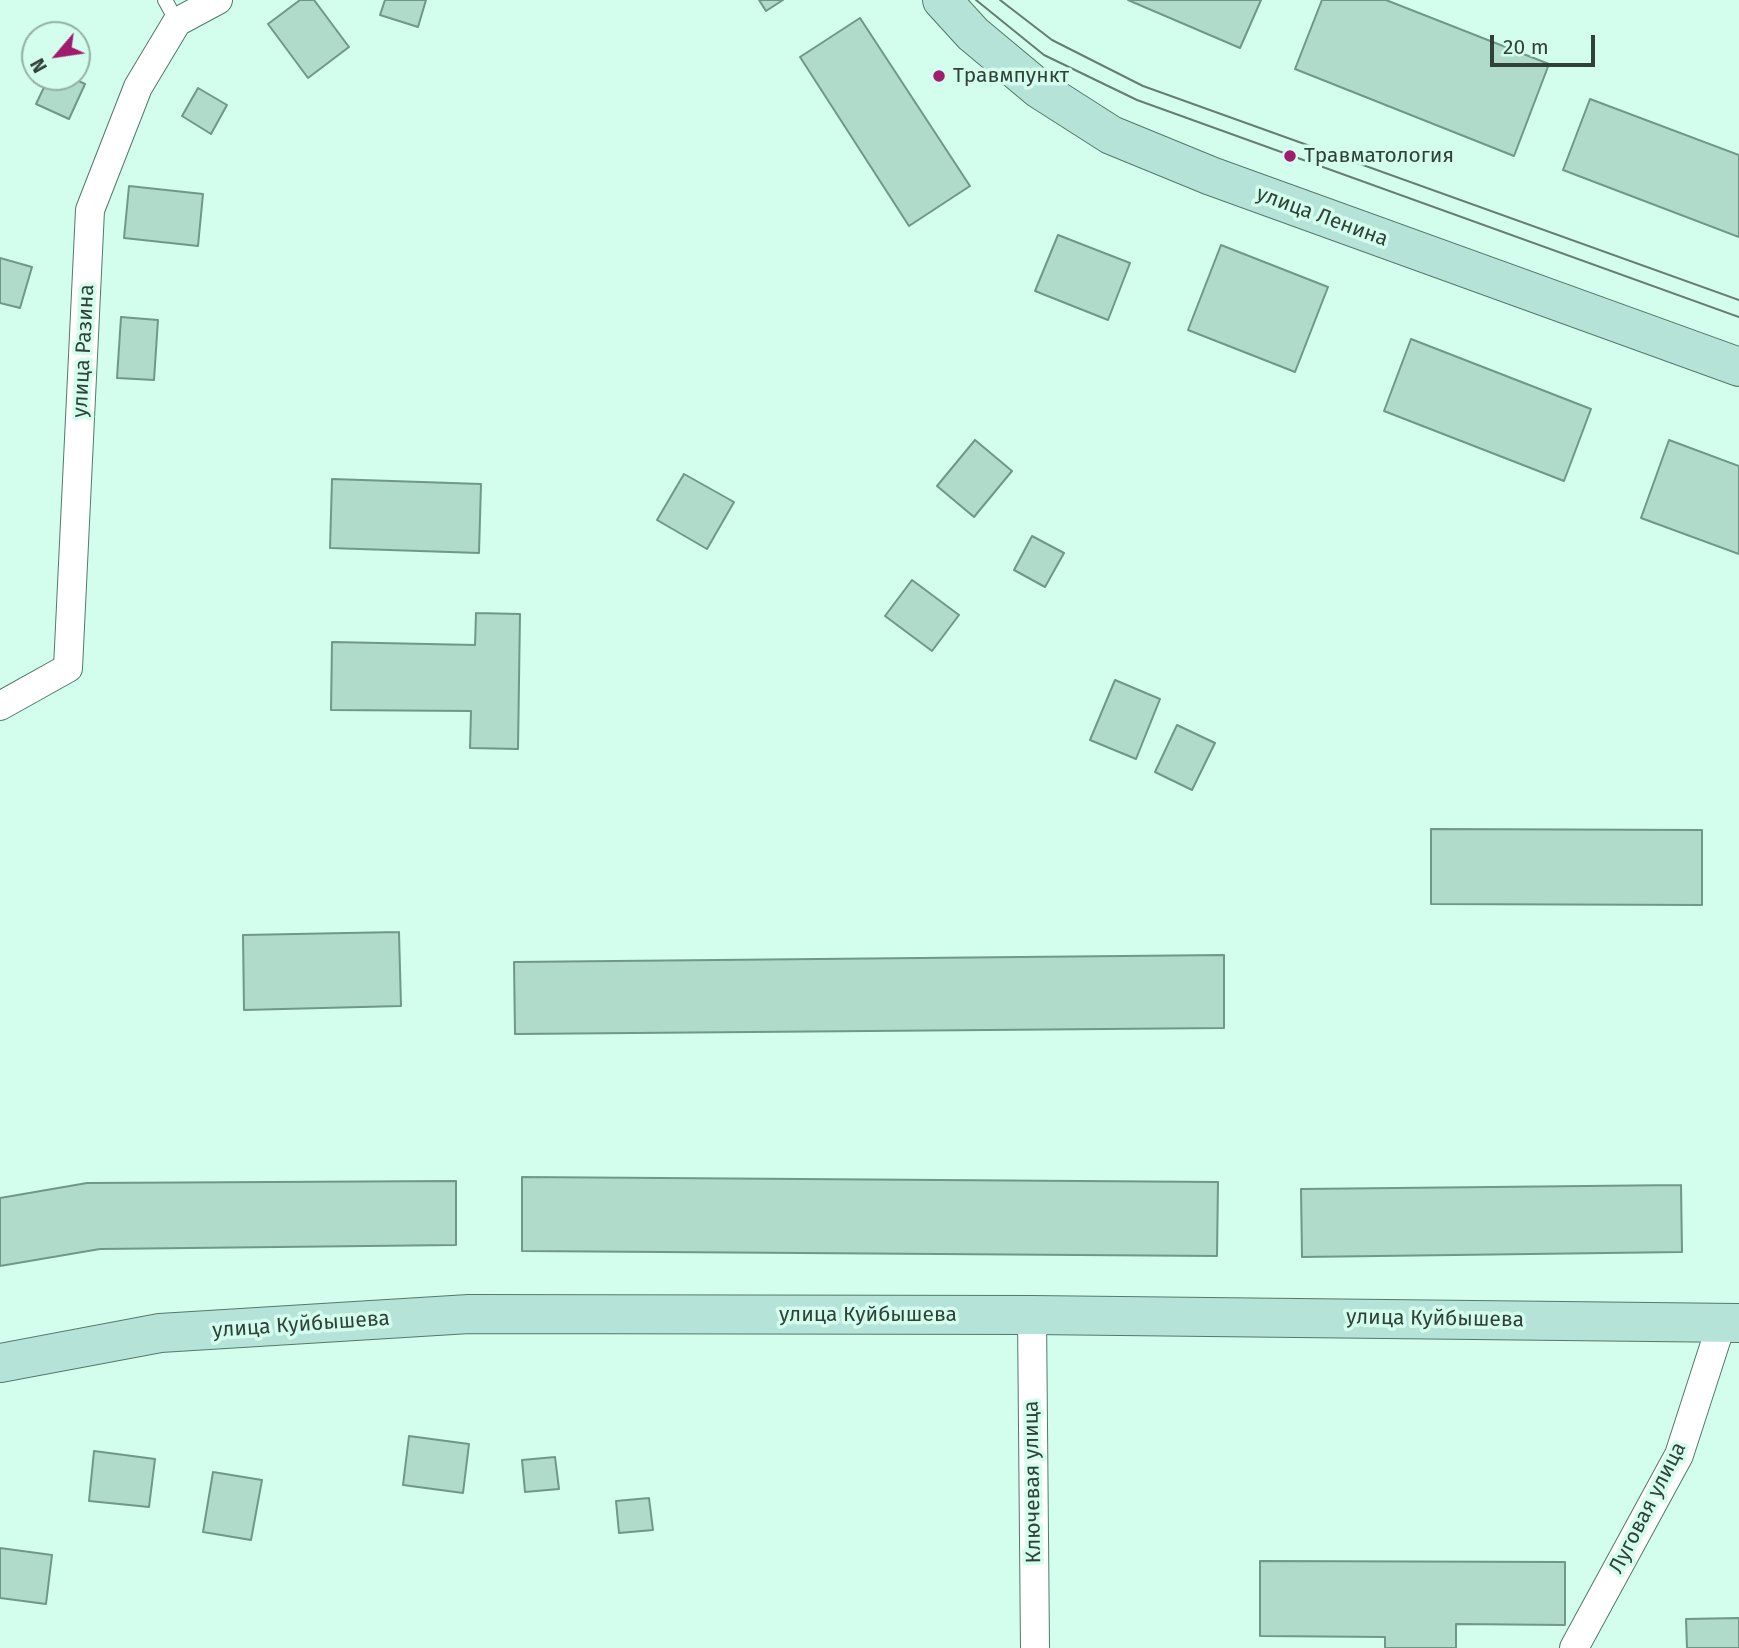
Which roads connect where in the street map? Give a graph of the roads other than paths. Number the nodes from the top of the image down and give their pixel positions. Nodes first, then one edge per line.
1 (218, 0) edge
2 (942, 0) edge
3 (171, 11) edge
4 (1739, 368) edge
5 (0, 706) edge
6 (1032, 1315) junction
7 (1730, 1322) edge
8 (0, 1363) edge
9 (1035, 1648) edge
10 (1574, 1648) edge

1 - 3 street, улица Разина
2 - 4 main road, улица Ленина
3 - 5 street, улица Разина
6 - 7 main road, улица Куйбышева
6 - 8 main road, улица Куйбышева
6 - 9 street, Ключевая улица
7 - 10 street, Луговая улица

